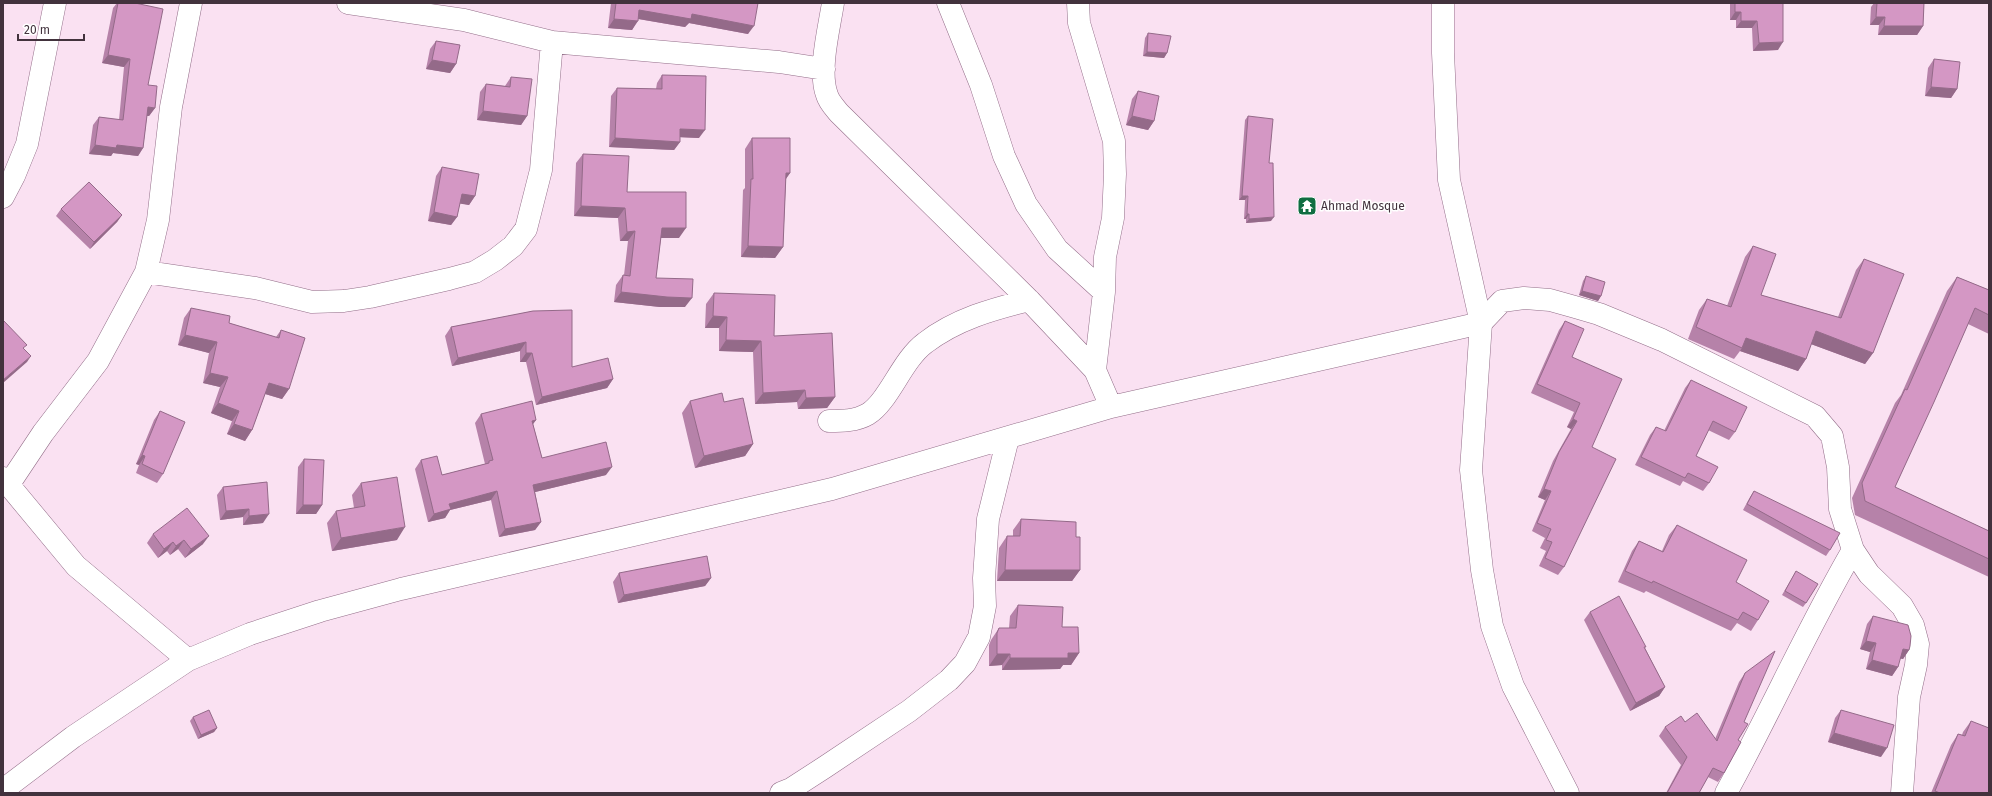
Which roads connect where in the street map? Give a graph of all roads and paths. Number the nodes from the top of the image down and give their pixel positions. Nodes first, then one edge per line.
1 (55, 3) edge
2 (191, 3) edge
3 (348, 3) edge
4 (833, 3) edge
5 (948, 3) edge
6 (1067, 3) edge
7 (1443, 3) edge
8 (1078, 13) edge
9 (552, 42) junction
10 (824, 69) junction
11 (3, 197) edge
12 (146, 272) junction
13 (1104, 292) junction
14 (1029, 300) junction
15 (1481, 323) junction
16 (1094, 370) junction
17 (1111, 407) junction
18 (829, 421) dead end
19 (1008, 438) junction
20 (6, 481) edge
21 (1854, 550) junction
22 (188, 660) junction
23 (3, 790) edge
24 (781, 793) edge
25 (1568, 793) edge
26 (1726, 793) edge
27 (1902, 793) edge

1 - 11 main road
2 - 12 main road
3 - 9 main road
4 - 10 main road
5 - 13 main road
6 - 8 main road
7 - 15 main road
8 - 13 main road
9 - 10 main road
9 - 12 main road
10 - 14 main road
12 - 20 main road
13 - 16 main road
14 - 16 main road
14 - 18 main road
15 - 17 main road
15 - 21 main road
15 - 25 main road
16 - 17 main road
17 - 19 main road
19 - 22 main road
19 - 24 main road
20 - 22 main road
21 - 26 main road
21 - 27 main road
22 - 23 main road

